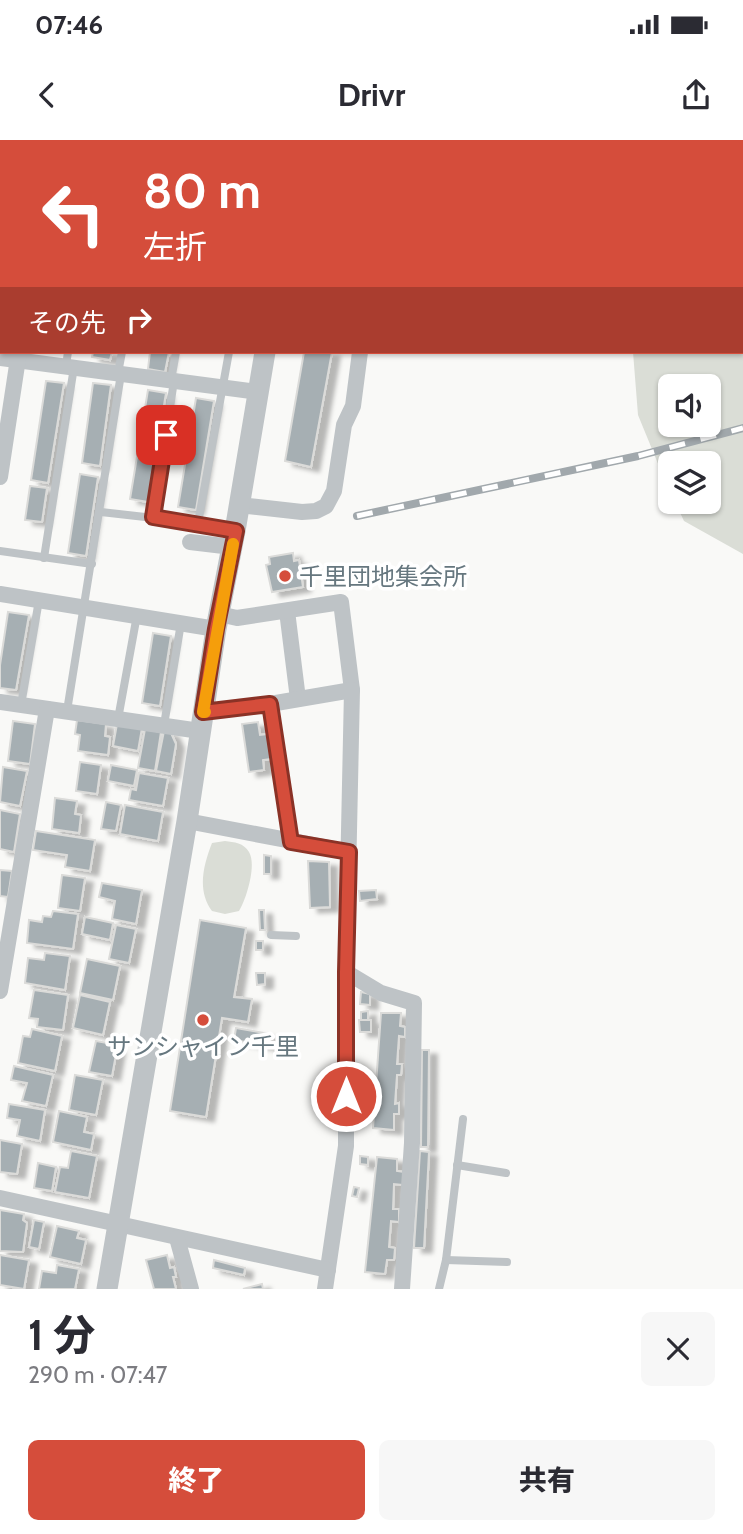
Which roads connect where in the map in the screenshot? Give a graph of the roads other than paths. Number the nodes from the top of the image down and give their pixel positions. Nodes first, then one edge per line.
1 (122, 354) edge
2 (176, 354) edge
3 (229, 354) edge
4 (265, 354) edge
5 (360, 354) edge
6 (18, 356) edge
7 (0, 358) edge
8 (69, 361) edge
9 (120, 373) junction
10 (173, 380) junction
11 (223, 387) junction
12 (258, 392) junction
13 (0, 477) edge
14 (240, 505) junction
15 (101, 512) junction
16 (153, 517) junction
17 (198, 523) junction
18 (234, 539) junction
19 (190, 542) dead end
20 (0, 551) edge
21 (44, 558) junction
22 (92, 564) junction
23 (0, 594) edge
24 (39, 600) junction
25 (85, 607) junction
26 (287, 611) junction
27 (136, 615) junction
28 (181, 622) junction
29 (217, 622) junction
30 (352, 690) junction
31 (298, 699) junction
32 (0, 702) edge
33 (270, 704) junction
34 (21, 705) junction
35 (47, 709) junction
36 (68, 711) junction
37 (118, 719) junction
38 (201, 722) junction
39 (164, 725) junction
40 (187, 821) junction
41 (291, 842) junction
42 (349, 852) junction
43 (271, 935) dead end
44 (296, 936) dead end
45 (346, 972) junction
46 (0, 991) edge
47 (463, 1119) dead end
48 (457, 1165) junction
49 (506, 1173) dead end
50 (0, 1198) edge
51 (118, 1224) junction
52 (177, 1238) junction
53 (446, 1260) junction
54 (507, 1262) dead end
55 (328, 1270) junction
56 (107, 1289) edge
57 (191, 1289) edge
58 (325, 1289) edge
59 (402, 1289) edge
60 (439, 1289) edge

1 - 9 lane
2 - 10 lane
3 - 11 lane
4 - 12 street
5 - 14 street
6 - 7 street
6 - 8 street
6 - 13 street
8 - 9 street
8 - 21 lane
9 - 10 street
9 - 15 lane
10 - 11 street
10 - 16 lane
11 - 12 street
11 - 17 lane
12 - 14 street
14 - 18 street
15 - 16 lane
15 - 22 lane
16 - 17 lane
17 - 18 lane
18 - 19 street
18 - 29 street
20 - 21 lane
21 - 22 lane
22 - 25 lane
23 - 24 street
24 - 25 street
24 - 34 lane
25 - 27 street
25 - 36 lane
26 - 29 street
26 - 30 street
26 - 31 street
27 - 28 street
27 - 37 lane
28 - 29 street
28 - 39 lane
29 - 38 street
30 - 31 street
30 - 42 street
31 - 33 street
32 - 34 street
33 - 38 street
33 - 41 street
34 - 35 street
35 - 36 street
35 - 46 street
36 - 37 street
37 - 39 street
38 - 39 street
38 - 40 street
40 - 41 street
40 - 51 street
41 - 42 street
42 - 45 street
43 - 44 lane
45 - 55 street
45 - 59 street
47 - 48 lane
48 - 49 lane
48 - 53 lane
50 - 51 street
51 - 52 street
51 - 56 street
52 - 55 street
52 - 57 street
53 - 54 lane
53 - 60 lane
55 - 58 street

